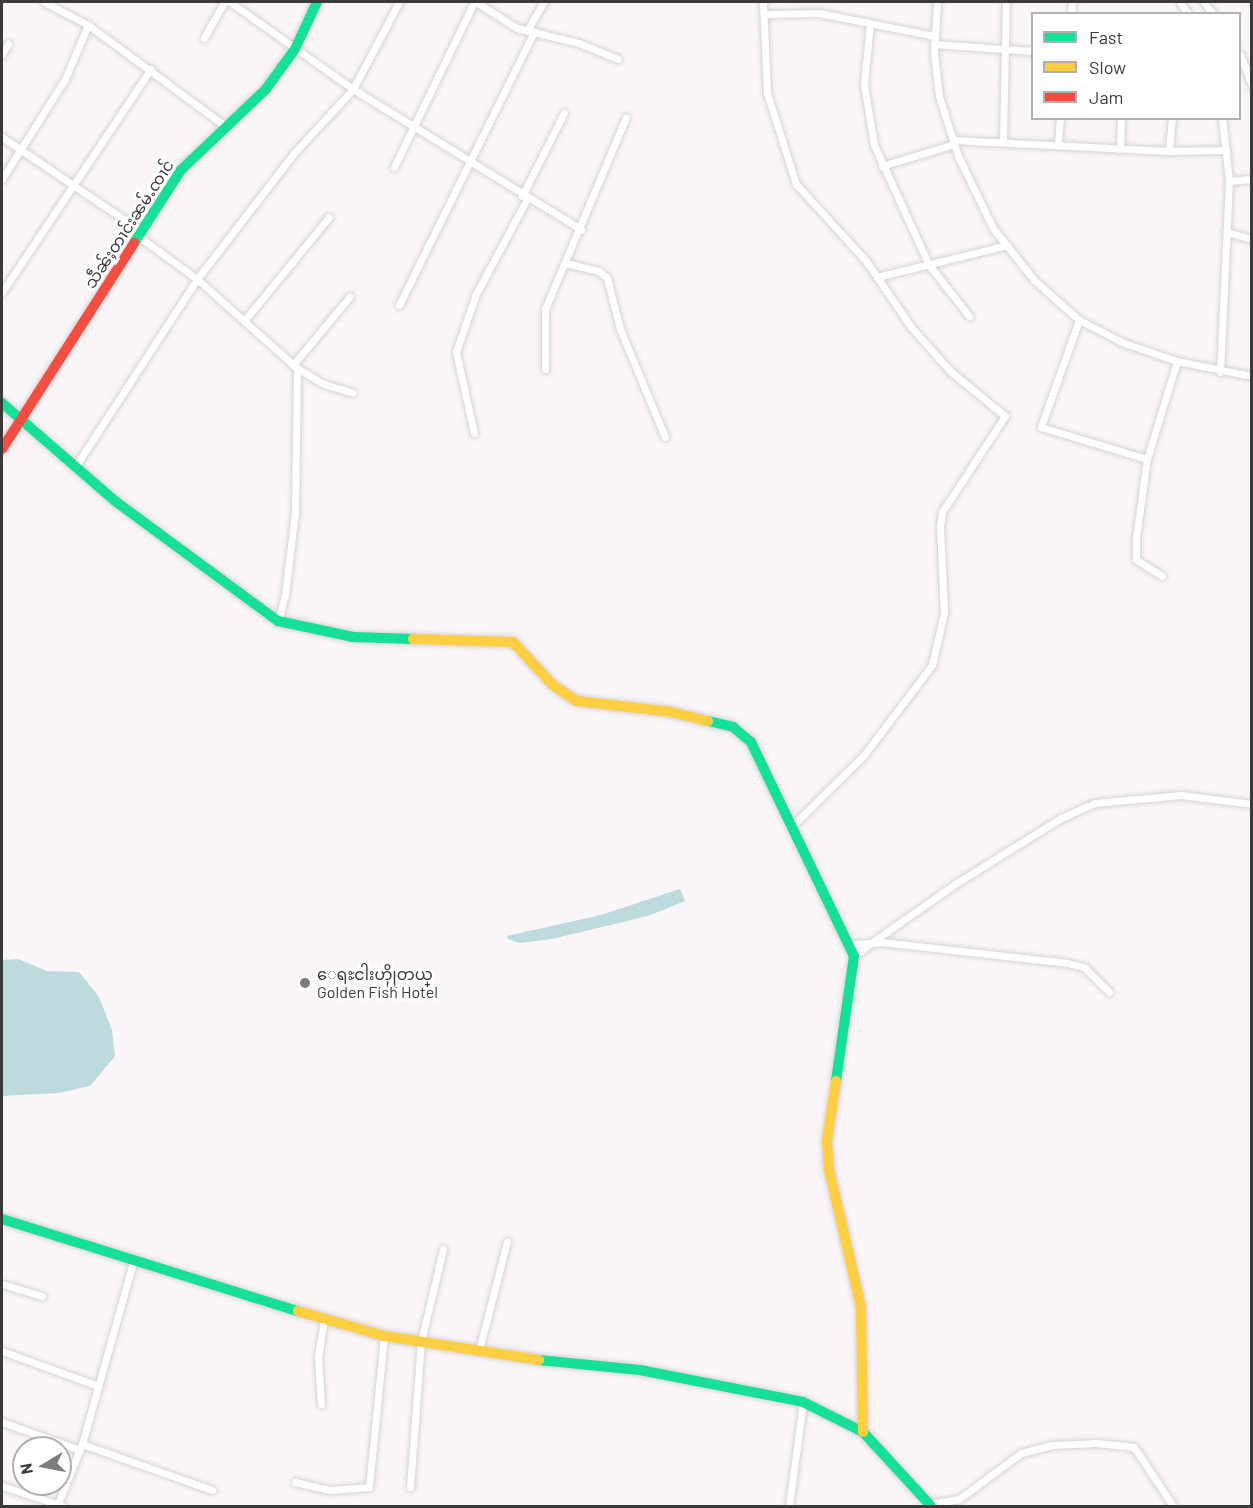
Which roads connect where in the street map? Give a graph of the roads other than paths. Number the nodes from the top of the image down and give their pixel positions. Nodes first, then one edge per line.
1 (44, 2) edge
2 (224, 2) edge
3 (230, 2) edge
4 (317, 2) edge
5 (399, 2) edge
6 (475, 2) edge
7 (544, 2) edge
8 (763, 2) edge
9 (937, 2) edge
10 (1006, 2) edge
11 (766, 14) junction
12 (870, 23) junction
13 (88, 25) junction
14 (530, 31) junction
15 (204, 38) dead end
16 (934, 40) junction
17 (8, 44) dead end
18 (295, 49) junction
19 (1004, 49) junction
20 (1031, 51) edge
21 (2, 54) edge
22 (618, 59) dead end
23 (1242, 61) edge
24 (151, 69) junction
25 (1251, 86) edge
26 (353, 89) junction
27 (564, 112) dead end
28 (626, 117) dead end
29 (1060, 120) edge
30 (1121, 120) edge
31 (1172, 120) edge
32 (1222, 120) edge
33 (417, 124) junction
34 (225, 126) junction
35 (2, 137) edge
36 (1003, 141) junction
37 (954, 142) junction
38 (1058, 145) junction
39 (1120, 149) junction
40 (20, 150) junction
41 (1226, 150) junction
42 (1169, 151) junction
43 (471, 162) junction
44 (882, 166) junction
45 (394, 167) dead end
46 (2, 179) edge
47 (1251, 179) edge
48 (1229, 182) junction
49 (73, 187) junction
50 (525, 197) junction
51 (329, 217) dead end
52 (581, 229) junction
53 (1227, 232) junction
54 (139, 233) junction
55 (1251, 239) edge
56 (1007, 245) junction
57 (566, 263) junction
58 (929, 265) junction
59 (877, 277) junction
60 (197, 279) junction
61 (2, 292) edge
62 (350, 296) dead end
63 (399, 305) dead end
64 (969, 316) dead end
65 (1079, 320) junction
66 (244, 321) junction
67 (1178, 362) junction
68 (295, 367) junction
69 (545, 369) dead end
70 (1220, 372) junction
71 (1251, 376) edge
72 (353, 393) dead end
73 (2, 403) edge
74 (21, 419) junction
75 (474, 433) dead end
76 (665, 437) dead end
77 (2, 449) edge
78 (1147, 459) junction
79 (75, 466) junction
80 (1162, 576) dead end
81 (278, 621) junction
82 (1251, 804) edge
83 (793, 825) junction
84 (871, 943) junction
85 (849, 945) junction
86 (854, 956) junction
87 (1109, 992) dead end
88 (2, 1219) edge
89 (507, 1242) dead end
90 (443, 1249) dead end
91 (133, 1262) junction
92 (2, 1284) edge
93 (42, 1296) dead end
94 (324, 1318) junction
95 (384, 1335) junction
96 (421, 1342) junction
97 (479, 1350) junction
98 (2, 1351) edge
99 (98, 1386) junction
100 (803, 1401) junction
101 (321, 1404) dead end
102 (2, 1422) edge
103 (863, 1432) junction
104 (80, 1446) junction
105 (295, 1482) dead end
106 (2, 1486) edge
107 (410, 1487) dead end
108 (212, 1490) dead end
109 (930, 1505) edge
110 (59, 1506) edge
111 (789, 1506) edge
112 (1173, 1506) edge

1 - 13 street
2 - 15 street
3 - 18 street
4 - 18 main road, သဵၼ်ႈတၢင်းၼမ်ႉၸၢင်
5 - 26 street
6 - 14 street
6 - 33 street
7 - 14 street
8 - 11 street
9 - 16 street
10 - 19 street
11 - 12 street
11 - 59 street
12 - 16 street
12 - 44 street
13 - 24 street
13 - 40 street
14 - 22 street
14 - 43 street
16 - 19 street
16 - 37 street
17 - 21 street
18 - 26 street
18 - 34 main road, သဵၼ်ႈတၢင်းၼမ်ႉၸၢင်
19 - 20 street
19 - 36 street
23 - 25 street
24 - 34 street
24 - 49 street
26 - 33 street
26 - 60 street
27 - 50 street
28 - 52 street
29 - 38 street
30 - 39 street
31 - 42 street
32 - 41 street
33 - 43 street
33 - 45 street
34 - 54 main road, သဵၼ်ႈတၢင်းၼမ်ႉၸၢင်
35 - 40 street
36 - 37 street
36 - 38 street
37 - 44 street
37 - 56 street
38 - 39 street
39 - 42 street
40 - 46 street
40 - 49 street
41 - 42 street
41 - 48 street
43 - 50 street
43 - 63 street
44 - 58 street
47 - 48 street
48 - 53 street
49 - 54 street
49 - 61 street
50 - 52 street
50 - 75 street
51 - 66 street
52 - 57 street
53 - 55 street
53 - 70 street
54 - 60 street
54 - 74 main road, သဵၼ်ႈတၢင်းၼမ်ႉၸၢင်
56 - 58 street
56 - 65 street
57 - 69 street
57 - 76 street
58 - 59 street
58 - 64 street
59 - 83 street
60 - 66 street
60 - 79 street
62 - 68 street
65 - 67 street
65 - 78 street
66 - 68 street
67 - 70 street
67 - 78 street
68 - 72 street
68 - 81 street
70 - 71 street
73 - 74 main road
74 - 77 main road, သဵၼ်ႈတၢင်းၼမ်ႉၸၢင်
74 - 79 main road
78 - 80 street
79 - 81 main road
81 - 83 main road
82 - 84 street
83 - 85 main road
84 - 85 street
84 - 86 street
84 - 87 street
85 - 86 main road
86 - 103 main road
88 - 91 main road
89 - 97 street
90 - 96 street
91 - 94 main road
91 - 99 street
92 - 93 street
94 - 95 main road
94 - 101 street
95 - 96 main road
95 - 105 street
96 - 97 main road
96 - 107 street
97 - 100 main road
98 - 99 street
99 - 104 street
100 - 103 main road
100 - 111 street
102 - 104 street
103 - 109 main road
104 - 108 street
104 - 110 street
106 - 110 street
109 - 112 street

